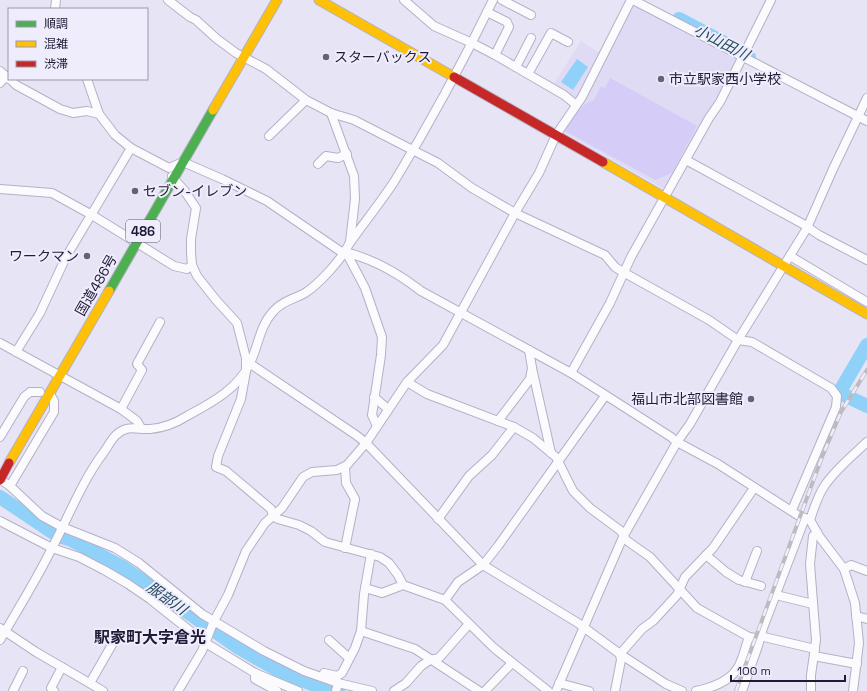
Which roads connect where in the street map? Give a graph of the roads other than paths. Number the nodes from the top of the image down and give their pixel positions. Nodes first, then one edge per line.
1 (168, 0) edge
2 (267, 0) edge
3 (278, 0) edge
4 (319, 0) edge
5 (404, 0) edge
6 (493, 0) edge
7 (502, 0) edge
8 (632, 0) edge
9 (771, 0) edge
10 (488, 12) junction
11 (531, 15) dead end
12 (531, 38) dead end
13 (568, 42) dead end
14 (472, 43) junction
15 (240, 54) junction
16 (494, 55) junction
17 (742, 57) junction
18 (516, 67) junction
19 (528, 74) junction
20 (6, 76) edge
21 (454, 77) junction
22 (10, 80) edge
23 (87, 80) edge
24 (0, 83) edge
25 (867, 98) edge
26 (306, 100) junction
27 (576, 104) junction
28 (331, 113) junction
29 (99, 114) junction
30 (857, 117) junction
31 (867, 121) edge
32 (556, 135) junction
33 (269, 136) dead end
34 (131, 148) junction
35 (412, 150) junction
36 (347, 154) junction
37 (686, 160) junction
38 (183, 162) junction
39 (318, 164) dead end
40 (170, 168) junction
41 (174, 179) junction
42 (0, 189) edge
43 (664, 197) junction
44 (147, 206) dead end
45 (515, 213) junction
46 (92, 215) junction
47 (807, 228) junction
48 (131, 239) junction
49 (348, 248) junction
50 (790, 256) junction
51 (867, 260) edge
52 (192, 265) junction
53 (784, 266) junction
54 (623, 272) junction
55 (867, 302) edge
56 (460, 313) junction
57 (867, 314) edge
58 (160, 322) dead end
59 (738, 340) junction
60 (0, 343) edge
61 (529, 350) junction
62 (16, 352) junction
63 (63, 352) dead end
64 (248, 362) junction
65 (532, 368) junction
66 (571, 373) junction
67 (56, 374) junction
68 (241, 381) junction
69 (407, 382) junction
70 (40, 392) junction
71 (50, 394) junction
72 (605, 396) junction
73 (374, 397) junction
74 (121, 409) junction
75 (388, 409) junction
76 (498, 421) junction
77 (377, 426) junction
78 (514, 427) junction
79 (141, 428) junction
80 (0, 437) edge
81 (676, 442) junction
82 (867, 442) edge
83 (366, 443) junction
84 (551, 453) junction
85 (4, 461) edge
86 (559, 462) junction
87 (345, 467) junction
88 (0, 479) edge
89 (10, 486) junction
90 (754, 488) junction
91 (792, 510) junction
92 (273, 516) junction
93 (438, 519) junction
94 (807, 519) junction
95 (0, 521) edge
96 (62, 527) junction
97 (816, 532) junction
98 (623, 537) junction
99 (52, 548) junction
100 (346, 548) junction
101 (757, 551) dead end
102 (371, 554) junction
103 (706, 555) junction
104 (483, 565) junction
105 (844, 569) junction
106 (867, 571) edge
107 (745, 582) junction
108 (403, 585) junction
109 (761, 586) dead end
110 (365, 588) junction
111 (680, 589) junction
112 (776, 595) junction
113 (445, 600) junction
114 (813, 604) junction
115 (856, 616) junction
116 (867, 619) edge
117 (213, 622) junction
118 (469, 624) junction
119 (584, 628) junction
120 (2, 630) edge
121 (361, 631) junction
122 (117, 636) dead end
123 (749, 637) junction
124 (761, 638) junction
125 (0, 640) edge
126 (329, 640) dead end
127 (204, 642) junction
128 (814, 652) junction
129 (620, 654) junction
130 (349, 658) junction
131 (430, 660) junction
132 (512, 663) junction
133 (857, 664) junction
134 (62, 667) junction
135 (23, 671) dead end
136 (255, 673) junction
137 (316, 675) junction
138 (90, 683) junction
139 (559, 683) junction
140 (337, 687) edge
141 (13, 691) edge
142 (54, 691) edge
143 (103, 691) edge
144 (178, 691) edge
145 (277, 691) edge
146 (298, 691) edge
147 (372, 691) edge
148 (394, 691) edge
149 (479, 691) edge
150 (485, 691) edge
151 (548, 691) edge
152 (556, 691) edge
153 (589, 691) edge
154 (615, 691) edge
155 (682, 691) edge
156 (696, 691) edge
157 (743, 691) edge
158 (811, 691) edge
159 (853, 691) edge

1 - 15 street
2 - 15 main road, 国道486号 / 486
3 - 15 main road, 国道486号 / 486
4 - 21 main road
5 - 14 street
6 - 10 street
7 - 11 street
8 - 17 street
8 - 27 street
9 - 17 street
10 - 14 street
10 - 16 street
12 - 18 street
13 - 19 street
14 - 16 street
14 - 21 street
15 - 26 street
15 - 38 main road, 国道486号 / 486
15 - 40 main road, 国道486号 / 486
16 - 18 street
17 - 30 street
17 - 37 street
18 - 19 street
19 - 27 street
20 - 24 street
21 - 32 main road
21 - 35 street
22 - 29 street
23 - 29 street
25 - 30 street
26 - 28 street
26 - 33 street
27 - 32 street
28 - 35 street
28 - 36 street
29 - 34 street
30 - 31 street
30 - 47 street
32 - 43 main road
32 - 45 street
34 - 40 street
34 - 46 street
35 - 45 street
35 - 49 street
36 - 39 street
36 - 49 street
37 - 43 street
37 - 47 street
38 - 40 street
38 - 41 main road, 国道486号 / 486
38 - 49 street
40 - 41 street
40 - 44 main road, 国道486号 / 486
41 - 48 main road, 国道486号 / 486
41 - 52 street
42 - 46 street
43 - 53 main road
43 - 54 street
45 - 54 street
45 - 56 street
46 - 48 street
46 - 62 street
47 - 50 street
47 - 51 street
48 - 52 street
48 - 67 main road, 国道486号 / 486
49 - 56 street
49 - 64 street
49 - 73 street
50 - 53 street
50 - 55 street
52 - 64 street
53 - 57 main road
53 - 59 street
54 - 59 street
54 - 66 street
56 - 61 street
56 - 69 street
58 - 74 street
59 - 81 street
59 - 91 street
60 - 62 street
61 - 65 street
61 - 66 street
62 - 67 street
63 - 67 main road, 国道486号 / 486
64 - 68 street
64 - 83 street
65 - 76 street
65 - 84 street
66 - 72 street
67 - 70 main road, 国道486号 / 486
67 - 71 main road, 国道486号 / 486
67 - 74 street
68 - 79 street
68 - 92 street
69 - 75 street
69 - 76 street
70 - 80 street
70 - 85 main road, 国道486号 / 486
71 - 85 main road, 国道486号 / 486
71 - 89 street
72 - 81 street
72 - 86 street
73 - 75 street
73 - 77 street
74 - 79 street
75 - 77 street
76 - 78 street
77 - 83 street
78 - 84 street
78 - 93 street
79 - 96 street
81 - 90 street
81 - 98 street
82 - 94 street
83 - 87 street
83 - 93 street
84 - 86 street
85 - 88 main road, 国道486号 / 486, bridge
86 - 98 street
86 - 104 street
87 - 92 street
87 - 100 street
88 - 89 street
89 - 96 street
90 - 91 street
90 - 103 street
91 - 94 street
92 - 100 street
92 - 117 street
93 - 104 street
94 - 97 street
94 - 112 street
95 - 99 street
96 - 99 street
96 - 117 street
97 - 105 street
97 - 114 street
98 - 111 street
98 - 119 street
99 - 120 street
99 - 127 street
100 - 102 street
101 - 107 street
102 - 108 street
102 - 110 street
103 - 107 street
103 - 111 street
104 - 113 street
104 - 119 street
105 - 106 street
105 - 115 street
107 - 109 street
108 - 110 street
108 - 113 street
110 - 121 street
111 - 123 street
111 - 129 street
112 - 114 street
112 - 124 street
113 - 118 street
114 - 128 street
115 - 116 street
115 - 133 street
117 - 127 street
117 - 137 street
118 - 131 street
118 - 132 street
119 - 129 street
119 - 139 street
120 - 125 street
120 - 134 street
121 - 130 street
121 - 131 street
122 - 138 street
123 - 124 street
123 - 156 street
124 - 128 street
124 - 157 street
126 - 130 street
127 - 136 street
127 - 144 street
128 - 133 street
128 - 158 street
129 - 154 street
129 - 155 street
130 - 137 street
131 - 148 street
131 - 149 street
132 - 150 street
132 - 151 street
133 - 159 street
134 - 138 street
134 - 142 street
135 - 141 street
136 - 145 street
136 - 146 street
137 - 140 street
138 - 143 street
139 - 152 street
139 - 153 street
140 - 147 street

